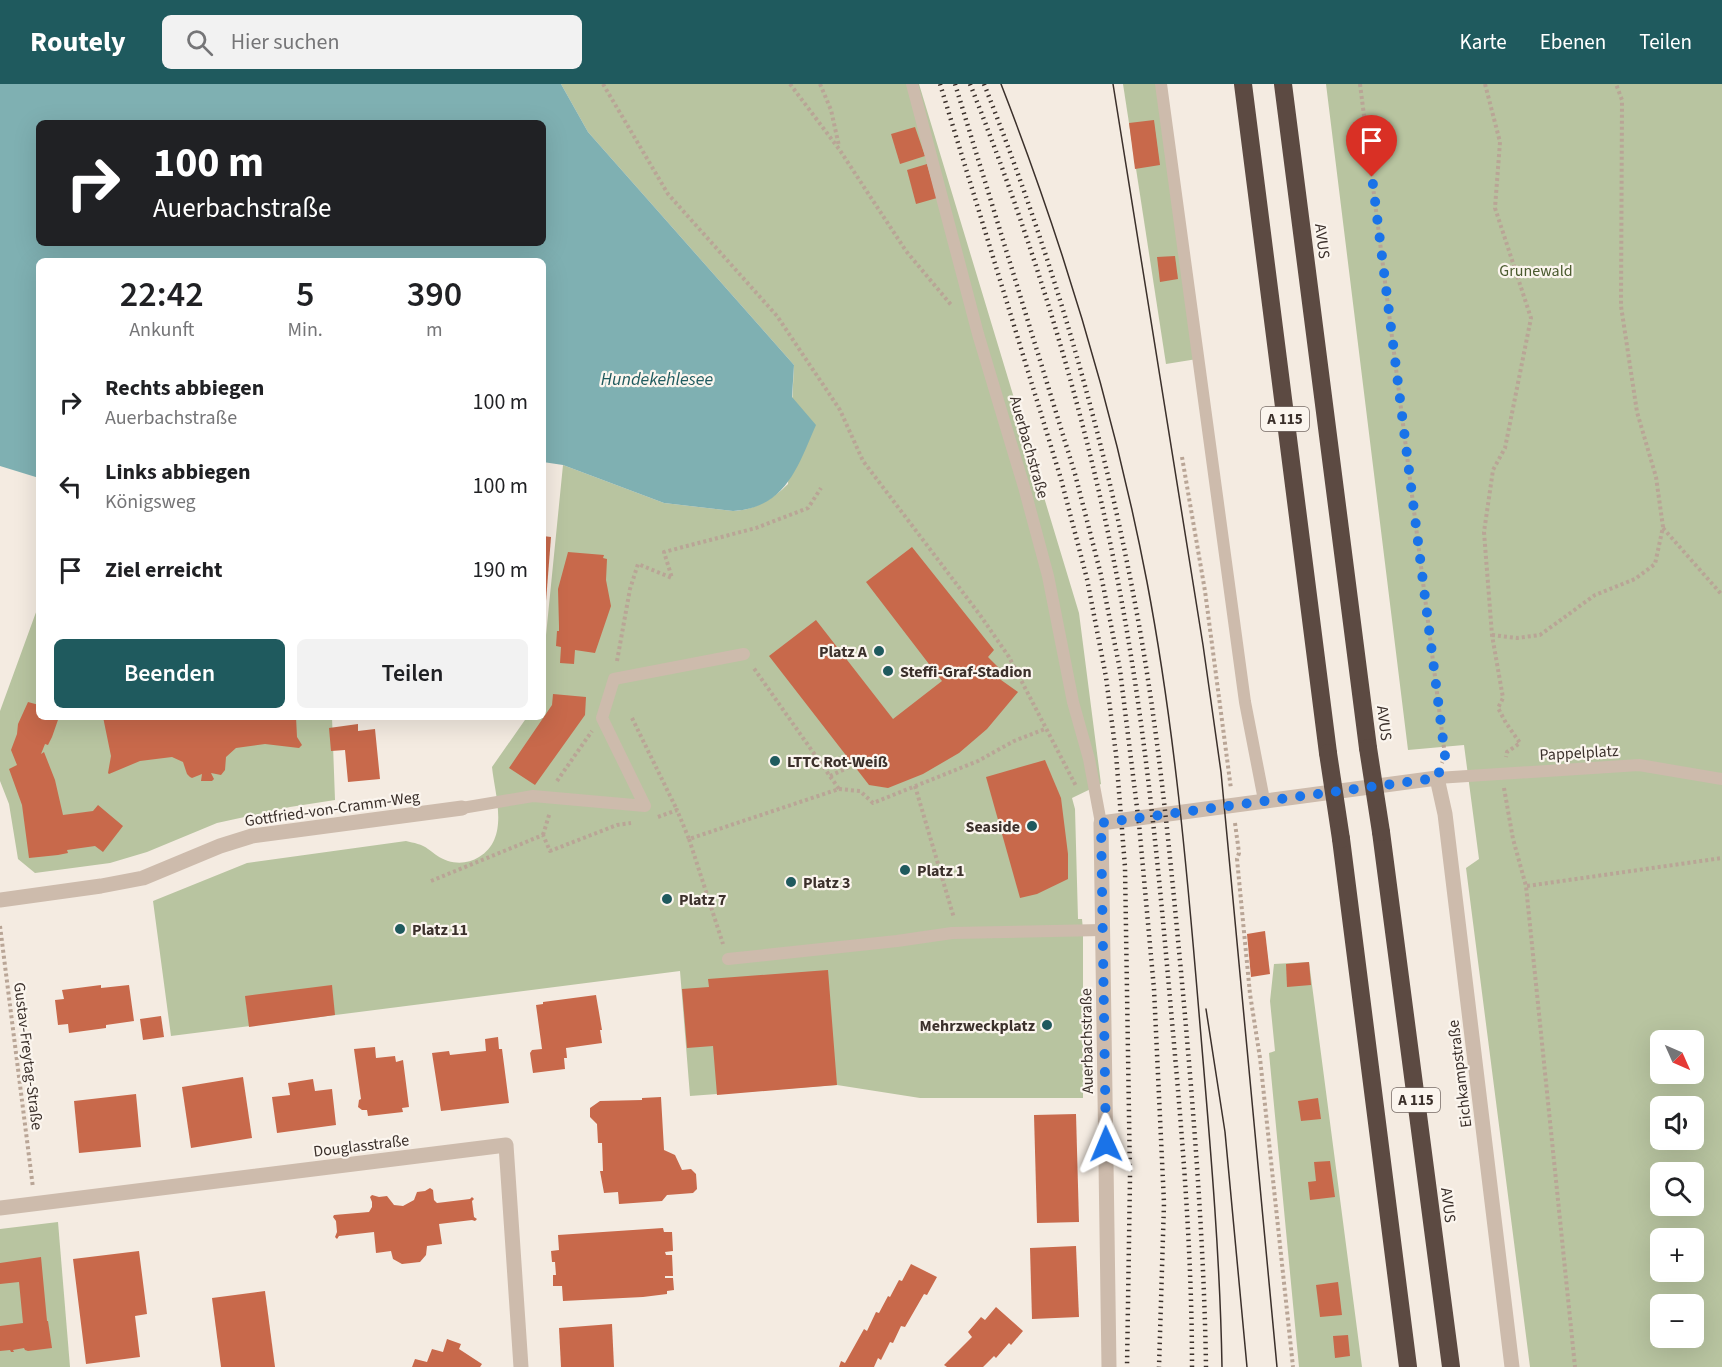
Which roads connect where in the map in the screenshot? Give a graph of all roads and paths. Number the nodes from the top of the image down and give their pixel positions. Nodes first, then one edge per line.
1 (603, 84) edge
2 (790, 84) edge
3 (820, 84) edge
4 (912, 84) edge
5 (1161, 84) edge
6 (1243, 84) edge
7 (1283, 84) edge
8 (1360, 84) edge
9 (1485, 84) edge
10 (1616, 84) edge
11 (839, 149) junction
12 (978, 334) junction
13 (1182, 457) dead end
14 (821, 488) dead end
15 (1663, 527) junction
16 (1722, 595) edge
17 (1492, 635) junction
18 (744, 654) joint
19 (614, 679) junction
20 (602, 718) junction
21 (632, 718) dead end
22 (1046, 729) junction
23 (1520, 743) dead end
24 (849, 767) dead end
25 (1501, 773) junction
26 (830, 776) junction
27 (1437, 778) junction
28 (1722, 779) edge
29 (915, 786) junction
30 (839, 789) junction
31 (546, 797) junction
32 (1264, 800) junction
33 (1233, 804) junction
34 (462, 808) joint
35 (677, 810) junction
36 (1099, 817) junction
37 (655, 818) dead end
38 (636, 823) dead end
39 (689, 839) junction
40 (1722, 858) edge
41 (430, 880) dead end
42 (1527, 886) junction
43 (0, 900) edge
44 (0, 926) edge
45 (1102, 930) junction
46 (959, 933) junction
47 (728, 959) joint
48 (33, 1189) dead end
49 (0, 1208) edge
50 (521, 1367) edge
51 (1109, 1367) edge
52 (1293, 1367) edge
53 (1408, 1367) edge
54 (1451, 1367) edge
55 (1512, 1367) edge
56 (1575, 1367) edge

1 - 22 path
2 - 11 path
3 - 11 path
4 - 12 lane, Auerbachstraße
5 - 32 lane
6 - 53 highway, A 115, bridge
7 - 54 highway, AVUS / A 115, bridge
8 - 27 path
9 - 17 path
10 - 15 path
11 - 12 path
12 - 36 lane, Auerbachstraße
13 - 33 path
14 - 19 path
15 - 16 path
15 - 17 path
17 - 23 path
18 - 19 lane
18 - 26 path
19 - 20 lane
20 - 31 path
20 - 31 lane
21 - 35 path
22 - 29 path
22 - 36 path
24 - 26 path
25 - 27 lane, Pappelplatz
25 - 28 lane, Pappelplatz
25 - 42 path
26 - 30 path
27 - 32 street
27 - 55 street, Eichkampstraße
29 - 30 path
29 - 46 path
30 - 39 path
31 - 34 lane
32 - 33 street
33 - 36 street
33 - 52 path
34 - 43 street, Gottfried-von-Cramm-Weg
35 - 37 path
35 - 39 path
36 - 45 street, Auerbachstraße
38 - 41 path
39 - 47 path
40 - 42 path
42 - 56 path
44 - 48 path, Gustav-Freytag-Straße
45 - 46 lane
45 - 51 street, Auerbachstraße
46 - 47 lane
49 - 50 street, Douglasstraße

